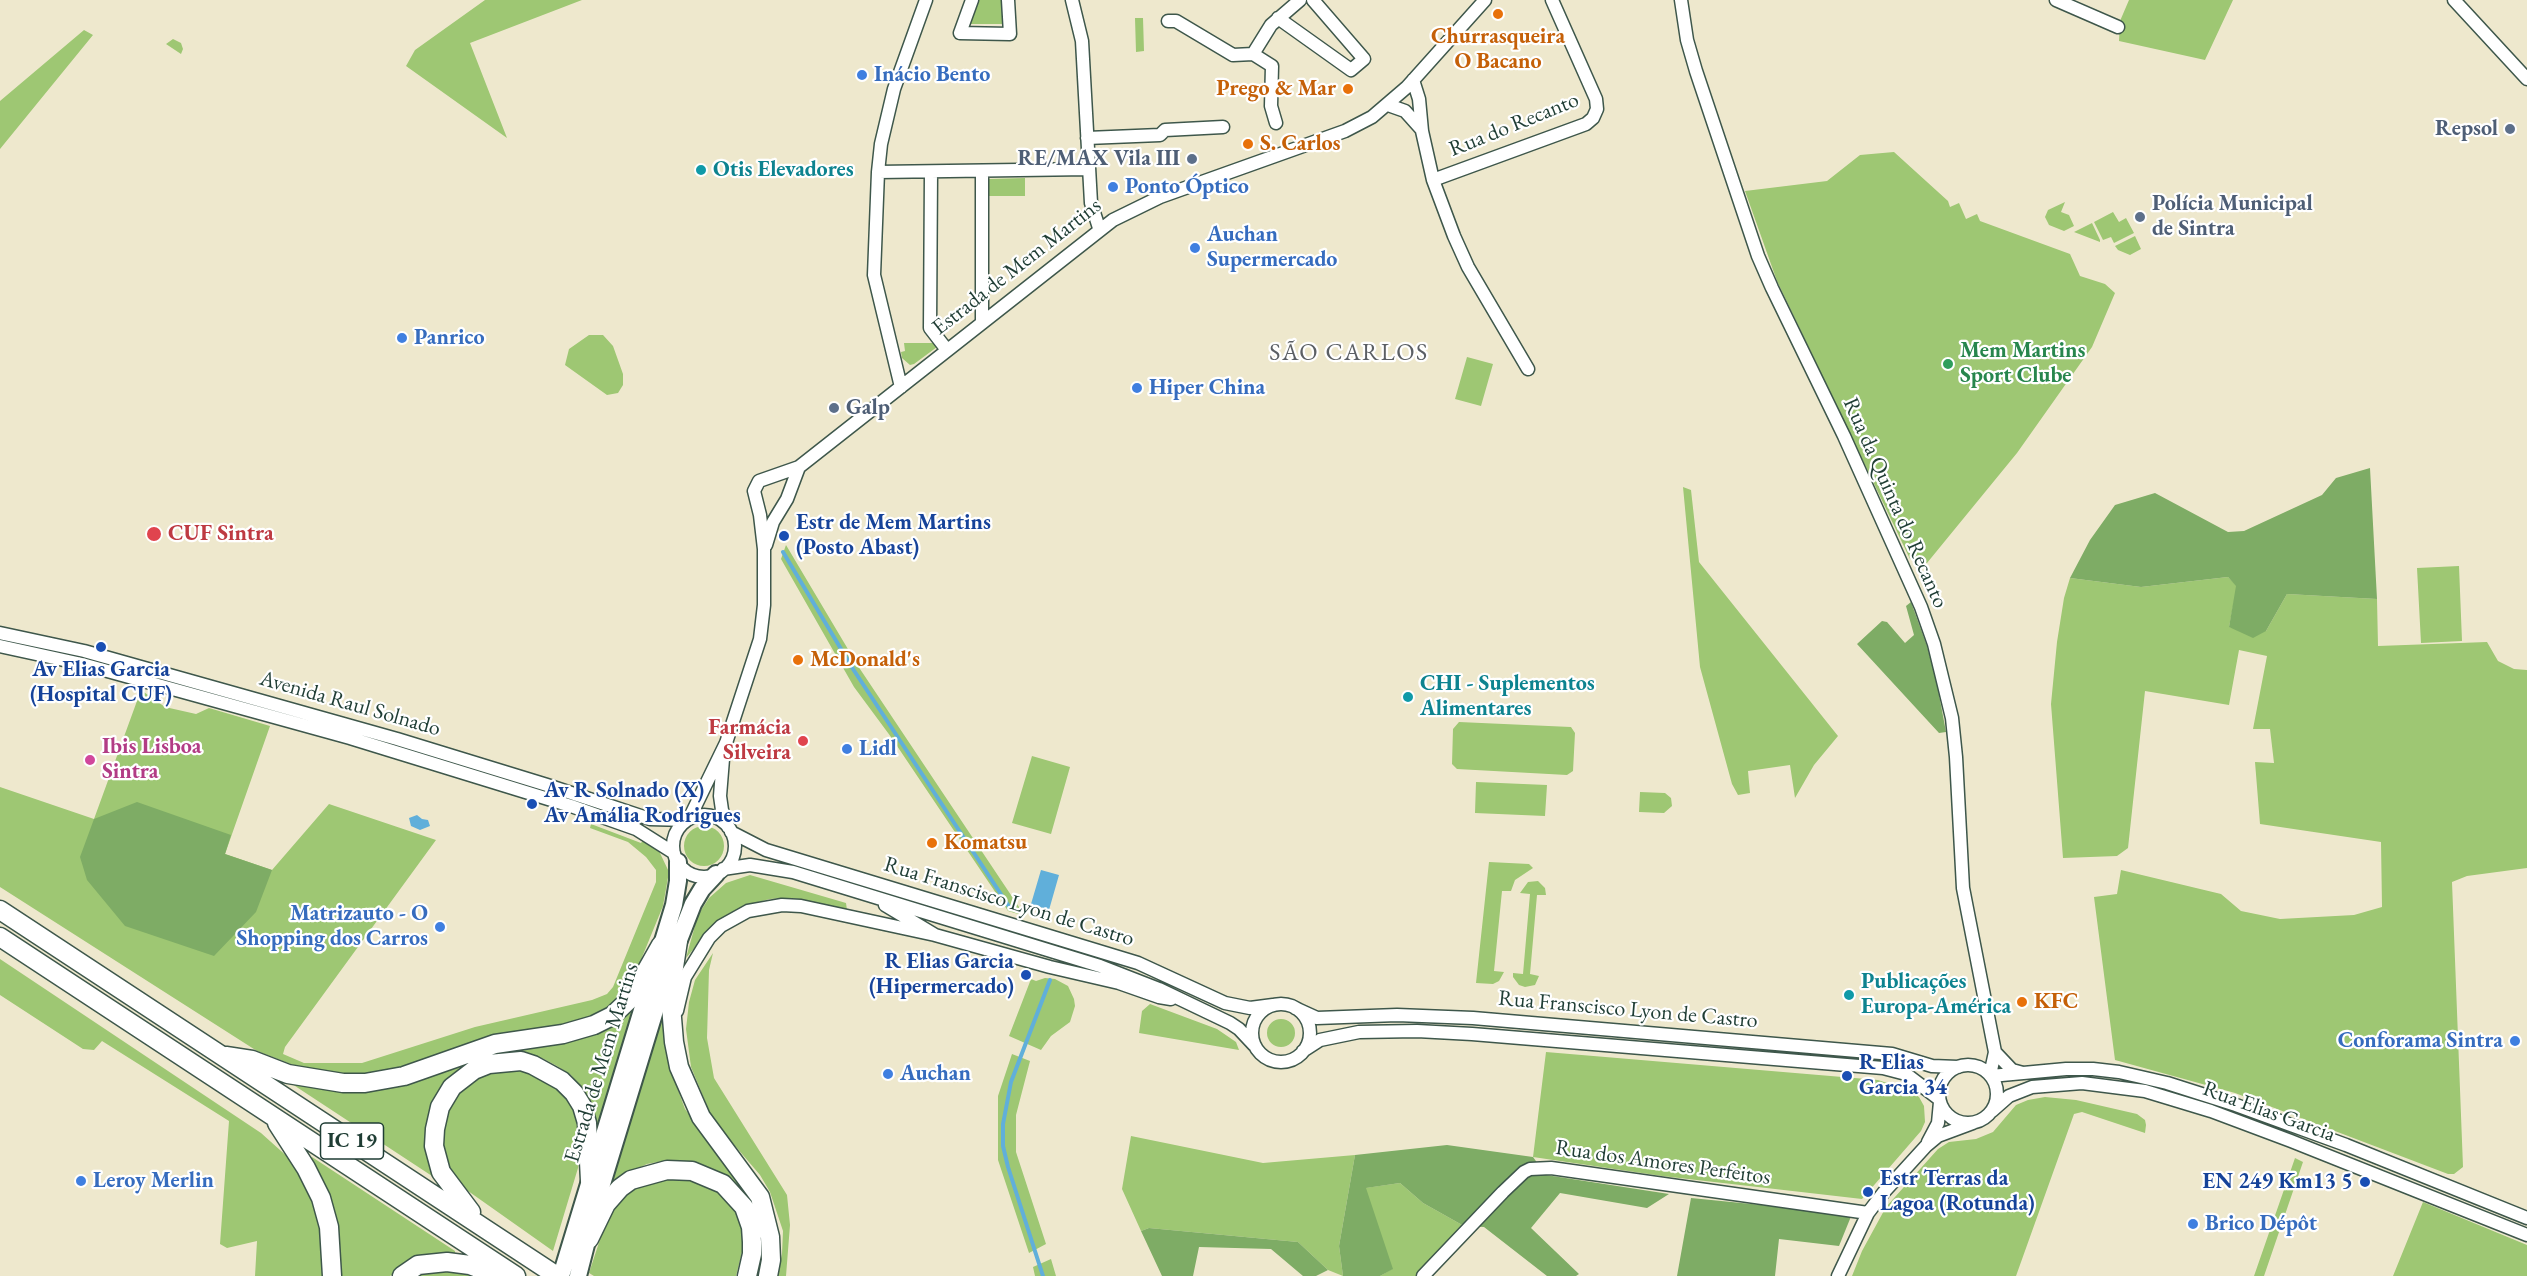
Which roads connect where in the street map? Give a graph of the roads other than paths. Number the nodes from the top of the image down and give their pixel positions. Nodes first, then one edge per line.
1 (926, 0) edge
2 (972, 0) edge
3 (1008, 0) edge
4 (1072, 0) edge
5 (1300, 0) edge
6 (1313, 0) edge
7 (1485, 0) edge
8 (1552, 0) edge
9 (1681, 0) edge
10 (2055, 0) edge
11 (2454, 0) edge
12 (1168, 21) dead end
13 (1275, 22) junction
14 (2118, 27) dead end
15 (1253, 54) junction
16 (2527, 79) edge
17 (1413, 80) junction
18 (1388, 105) junction
19 (1275, 123) dead end
20 (1223, 127) dead end
21 (1422, 131) junction
22 (1087, 138) junction
23 (1089, 169) junction
24 (982, 171) junction
25 (878, 172) junction
26 (931, 172) junction
27 (1433, 180) junction
28 (1099, 228) junction
29 (982, 323) junction
30 (947, 350) junction
31 (1528, 369) dead end
32 (901, 387) junction
33 (799, 467) junction
34 (772, 477) junction
35 (785, 502) junction
36 (758, 504) junction
37 (764, 549) junction
38 (0, 633) edge
39 (0, 646) edge
40 (726, 743) junction
41 (687, 819) junction
42 (730, 830) junction
43 (676, 858) junction
44 (720, 871) junction
45 (860, 891) junction
46 (0, 910) edge
47 (935, 935) junction
48 (0, 937) edge
49 (669, 943) junction
50 (1186, 1001) junction
51 (1273, 1005) junction
52 (1295, 1008) junction
53 (674, 1042) junction
54 (1254, 1045) junction
55 (1995, 1047) junction
56 (1303, 1051) junction
57 (220, 1055) junction
58 (1974, 1066) junction
59 (1958, 1067) junction
60 (2030, 1073) junction
61 (1990, 1075) junction
62 (1940, 1101) junction
63 (1992, 1111) junction
64 (272, 1116) junction
65 (1973, 1123) junction
66 (1926, 1146) junction
67 (590, 1181) junction
68 (1868, 1213) junction
69 (2527, 1218) edge
70 (484, 1227) junction
71 (582, 1235) junction
72 (2527, 1235) edge
73 (513, 1274) edge
74 (332, 1276) edge
75 (402, 1276) edge
76 (557, 1276) edge
77 (561, 1276) edge
78 (578, 1276) edge
79 (747, 1276) edge
80 (768, 1276) edge
81 (1423, 1276) edge
82 (1839, 1276) edge

1 - 25 street
2 - 3 street
4 - 22 street
5 - 13 street
6 - 13 street
7 - 17 street, Estrada de Mem Martins
8 - 27 street, Rua do Recanto
9 - 55 street, Rua da Quinta do Recanto
10 - 14 street
11 - 16 street
12 - 15 street
13 - 15 street
15 - 19 street
17 - 18 street, Estrada de Mem Martins
17 - 21 street
18 - 21 street
18 - 28 street, Estrada de Mem Martins
20 - 22 street
21 - 27 street
22 - 23 street
23 - 24 street
23 - 28 street
24 - 26 street
24 - 29 street
25 - 26 street
25 - 32 street
26 - 30 street
27 - 31 street
28 - 29 street, Estrada de Mem Martins
29 - 30 street, Estrada de Mem Martins
30 - 32 street, Estrada de Mem Martins
32 - 33 street, Estrada de Mem Martins
33 - 34 street, Estrada de Mem Martins
33 - 35 street, Estrada de Mem Martins
34 - 35 street
34 - 36 street, Estrada de Mem Martins
35 - 36 street
35 - 37 street, Estrada de Mem Martins
36 - 37 street, Estrada de Mem Martins
37 - 40 street, Estrada de Mem Martins
38 - 41 street, Avenida Raul Solnado
39 - 43 street, Avenida Raul Solnado
40 - 41 street, Estrada de Mem Martins
40 - 42 street, Estrada de Mem Martins
41 - 42 street
41 - 43 street
42 - 44 street
42 - 51 street, Rua Franscisco Lyon de Castro
43 - 44 street
43 - 49 main road, Estrada de Mem Martins
44 - 45 street, Rua Franscisco Lyon de Castro
44 - 49 main road, Estrada de Mem Martins
45 - 47 street
45 - 50 street, Rua Franscisco Lyon de Castro
46 - 57 highway, IC 19
47 - 50 street
47 - 53 street
48 - 64 highway, IC 19
49 - 53 highway
49 - 57 highway
49 - 67 main road, Estrada de Mem Martins
49 - 71 main road, Estrada de Mem Martins
50 - 54 street, Rua Franscisco Lyon de Castro
51 - 52 street
51 - 54 street
52 - 56 street
52 - 59 street, Rua Franscisco Lyon de Castro
53 - 80 highway
54 - 56 street
55 - 58 street
55 - 60 street
55 - 61 street, Rua da Quinta do Recanto
56 - 62 street, Rua Franscisco Lyon de Castro
57 - 70 highway, IC 19
58 - 59 street
58 - 61 street
59 - 62 street
60 - 61 street, Rua Elias Garcia
60 - 69 street, Rua Elias Garcia
61 - 63 street
62 - 65 street
62 - 66 street
63 - 65 street
63 - 72 street, Rua Elias Garcia
64 - 73 highway, IC 19
64 - 74 highway
65 - 66 street
66 - 68 street
67 - 70 highway
67 - 71 main road, Estrada de Mem Martins
68 - 81 street, Rua dos Amores Perfeitos
68 - 82 street
70 - 76 highway, IC 19
71 - 77 main road, Estrada de Mem Martins
71 - 78 main road, Estrada de Mem Martins
71 - 79 highway
73 - 75 highway

